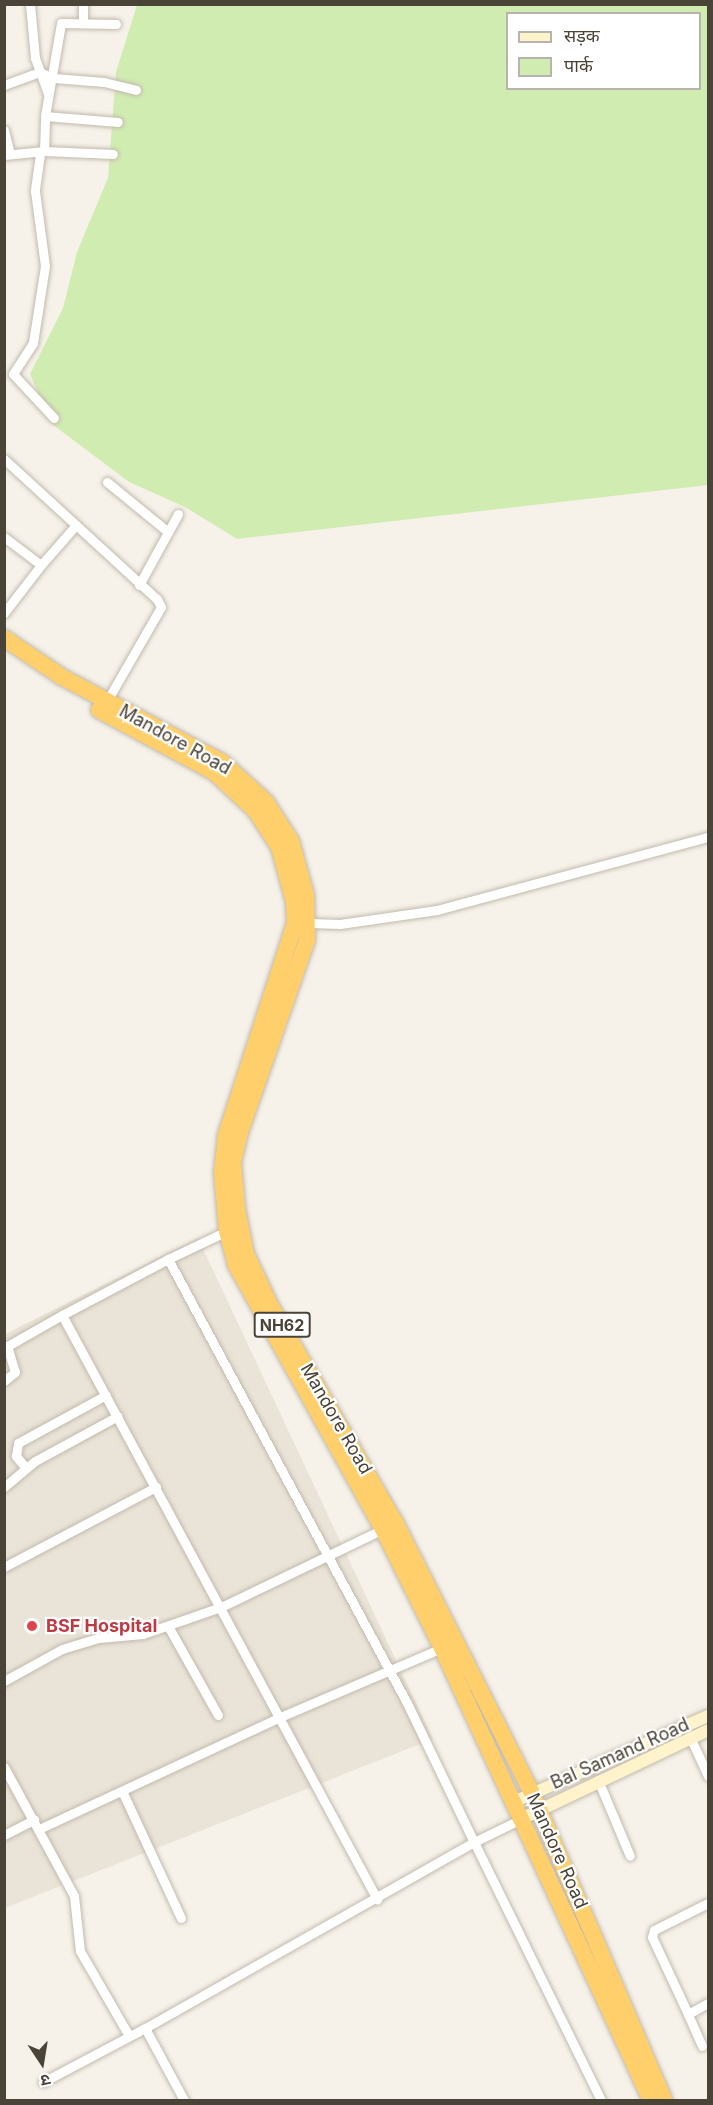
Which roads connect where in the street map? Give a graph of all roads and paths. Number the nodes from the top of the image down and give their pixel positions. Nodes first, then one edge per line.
1 (30, 4) edge
2 (83, 4) edge
3 (83, 22) junction
4 (116, 24) dead end
5 (39, 72) junction
6 (54, 78) junction
7 (4, 86) edge
8 (136, 90) dead end
9 (48, 93) junction
10 (45, 116) junction
11 (118, 122) dead end
12 (4, 130) edge
13 (42, 153) junction
14 (113, 154) dead end
15 (7, 155) edge
16 (4, 366) edge
17 (13, 375) junction
18 (54, 418) dead end
19 (4, 459) edge
20 (12, 466) junction
21 (4, 474) edge
22 (106, 482) dead end
23 (178, 514) dead end
24 (76, 525) junction
25 (168, 532) junction
26 (4, 537) edge
27 (41, 565) junction
28 (139, 585) junction
29 (4, 613) edge
30 (6, 645) edge
31 (107, 701) junction
32 (708, 837) edge
33 (309, 923) junction
34 (227, 1231) junction
35 (168, 1259) junction
36 (62, 1315) junction
37 (6, 1347) edge
38 (4, 1381) edge
39 (106, 1395) junction
40 (118, 1416) junction
41 (26, 1468) junction
42 (4, 1487) edge
43 (156, 1487) junction
44 (389, 1526) junction
45 (330, 1557) junction
46 (4, 1567) edge
47 (221, 1607) junction
48 (168, 1626) junction
49 (449, 1644) junction
50 (391, 1672) junction
51 (4, 1681) edge
52 (218, 1715) dead end
53 (708, 1716) edge
54 (280, 1717) junction
55 (708, 1730) edge
56 (690, 1737) junction
57 (4, 1767) edge
58 (708, 1776) edge
59 (598, 1780) junction
60 (122, 1791) junction
61 (532, 1793) junction
62 (516, 1801) junction
63 (540, 1811) junction
64 (523, 1818) junction
65 (34, 1820) junction
66 (500, 1827) junction
67 (39, 1829) junction
68 (4, 1835) edge
69 (474, 1842) junction
70 (630, 1856) dead end
71 (377, 1899) junction
72 (708, 1903) edge
73 (181, 1918) dead end
74 (708, 2003) edge
75 (688, 2014) junction
76 (145, 2028) junction
77 (129, 2036) junction
78 (702, 2046) dead end
79 (43, 2082) dead end
80 (184, 2100) edge
81 (601, 2100) edge
82 (651, 2100) edge
83 (664, 2100) edge

1 - 5 street
2 - 3 street
3 - 4 street
3 - 6 street
5 - 6 street
5 - 7 street
5 - 9 street
6 - 8 street
6 - 9 street
9 - 10 street
10 - 11 street
10 - 13 street
12 - 15 street
13 - 14 street
13 - 15 street
13 - 17 street
16 - 17 street
17 - 18 street
19 - 20 street
20 - 21 street
20 - 24 street
22 - 25 street
23 - 25 street
24 - 27 street
24 - 28 street
25 - 28 street
26 - 27 street
27 - 29 street
28 - 31 street
30 - 31 highway, Mandore Road / NH62
30 - 34 highway, Mandore Road / NH62
31 - 33 highway, Mandore Road / NH62
32 - 33 street
33 - 44 highway, Mandore Road / NH62
34 - 35 street
34 - 44 highway, Mandore Road / NH62
35 - 36 street
35 - 45 street
36 - 37 street
36 - 39 street
37 - 38 street
39 - 40 street
39 - 41 street
40 - 41 street
40 - 43 street
41 - 42 street
43 - 46 street
43 - 47 street
44 - 45 street
44 - 49 highway, Mandore Road / NH62
45 - 47 street
45 - 50 street
47 - 48 street
47 - 54 street
48 - 51 street
48 - 52 street
49 - 50 street
49 - 61 highway, Mandore Road / NH62
49 - 62 highway, Mandore Road / NH62
50 - 54 street
50 - 69 street
53 - 61 main road, Bal Samand Road
54 - 60 street
54 - 71 street
55 - 56 main road, Bal Samand Road
56 - 58 street
56 - 59 main road, Bal Samand Road
57 - 65 street
59 - 63 main road, Bal Samand Road
59 - 70 street
60 - 67 street
60 - 73 street
61 - 62 main road, Bal Samand Road
61 - 63 highway, Mandore Road / NH62
62 - 64 highway, Mandore Road / NH62
62 - 66 street
63 - 64 main road, Bal Samand Road
63 - 83 highway, Mandore Road / NH62
64 - 66 street
64 - 82 highway, Mandore Road / NH62
65 - 67 street
65 - 68 street
66 - 69 street
67 - 77 street
69 - 71 street
69 - 81 street
71 - 76 street
72 - 75 street
74 - 75 street
75 - 78 street
76 - 77 street
76 - 80 street
77 - 79 street

